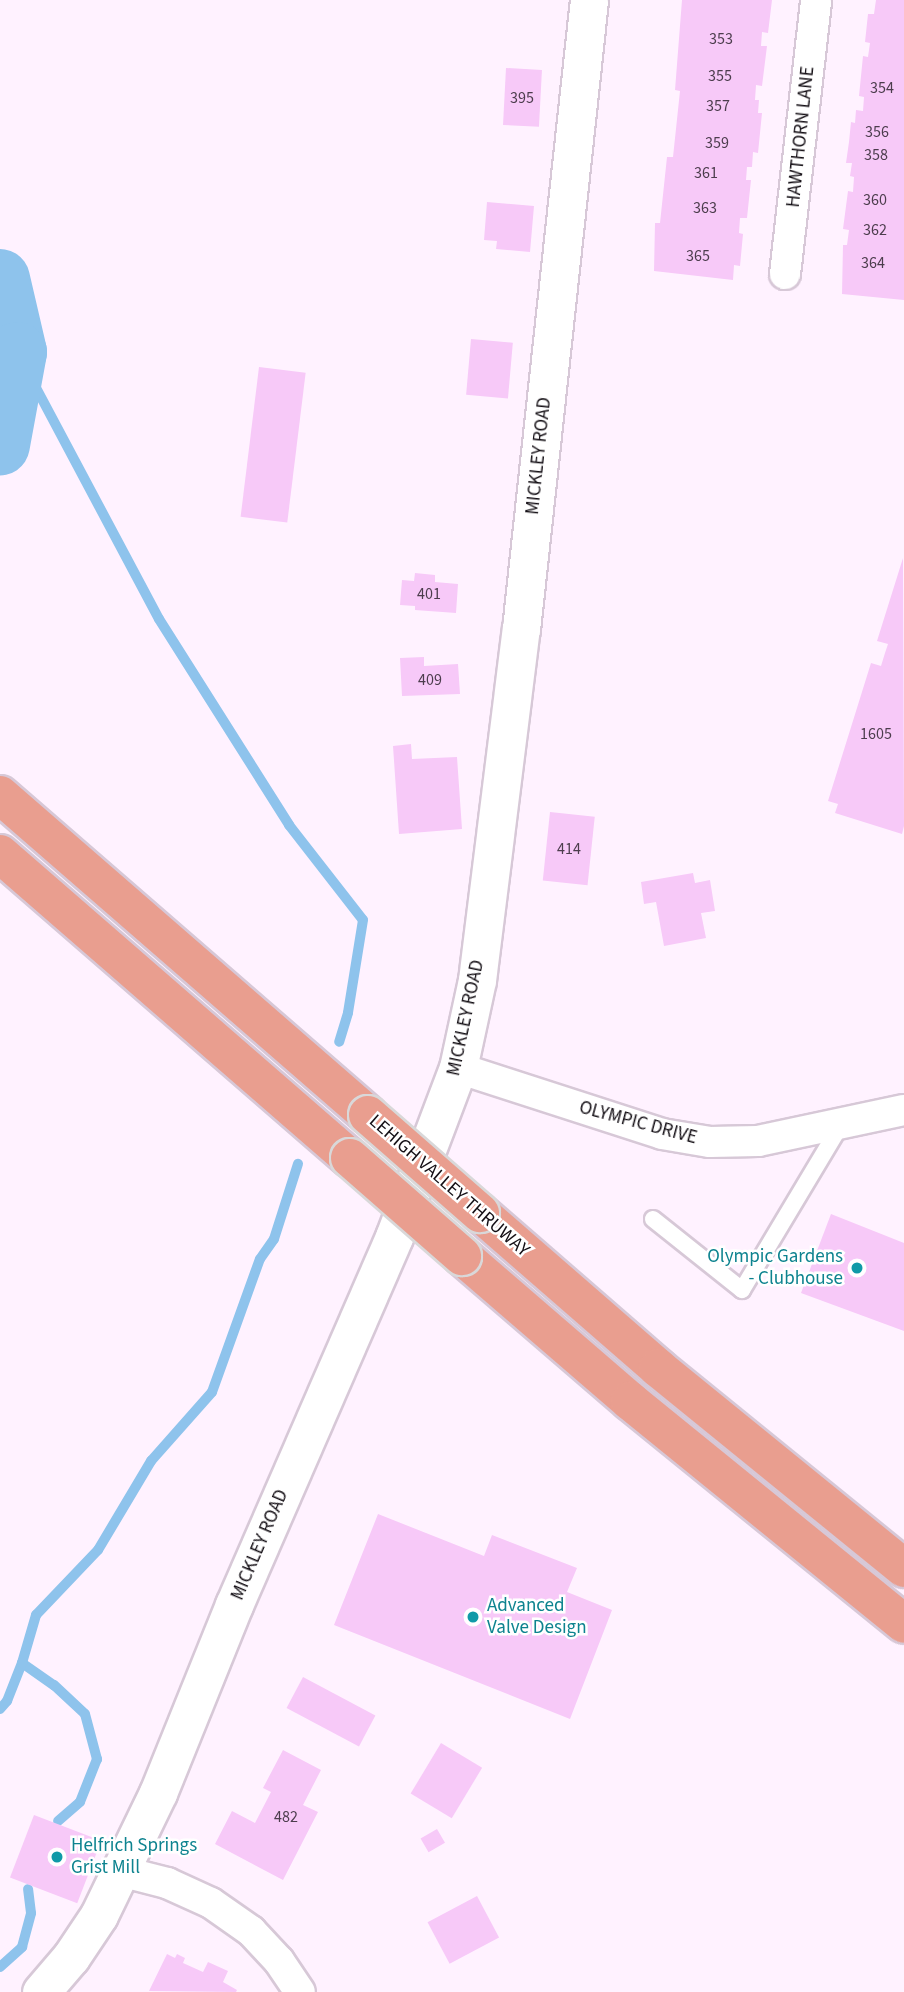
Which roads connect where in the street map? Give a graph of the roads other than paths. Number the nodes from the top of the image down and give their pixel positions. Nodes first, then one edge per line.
1 (589, 0) edge
2 (816, 0) edge
3 (785, 274) dead end
4 (6, 800) edge
5 (0, 854) edge
6 (458, 1069) junction
7 (904, 1110) edge
8 (840, 1126) junction
9 (653, 1219) dead end
10 (904, 1568) edge
11 (904, 1624) edge
12 (120, 1871) junction
13 (41, 1992) edge
14 (300, 1992) edge

1 - 6 street, MICKLEY ROAD
2 - 3 street, HAWTHORN LANE
4 - 10 highway, LEHIGH VALLEY THRUWAY, bridge
5 - 11 highway, bridge
6 - 8 street, OLYMPIC DRIVE
6 - 12 street, MICKLEY ROAD
7 - 8 street, OLYMPIC DRIVE
8 - 9 lane
12 - 13 street, MICKLEY ROAD
12 - 14 street

